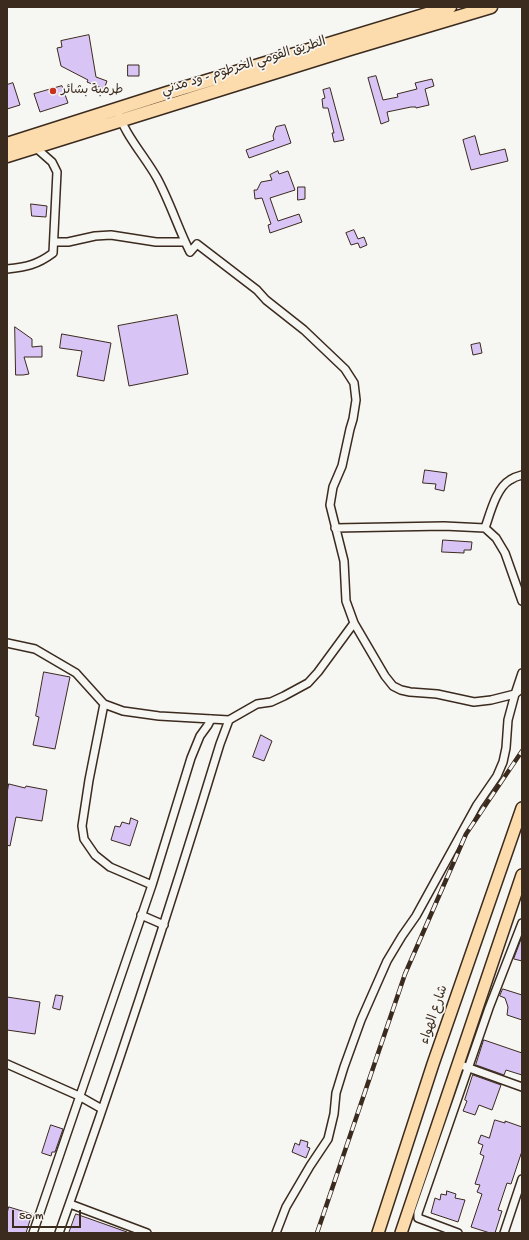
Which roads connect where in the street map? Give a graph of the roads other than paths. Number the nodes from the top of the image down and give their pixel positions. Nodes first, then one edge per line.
1 (450, 7) edge
2 (491, 7) edge
3 (119, 114) junction
4 (7, 144) edge
5 (35, 147) junction
6 (7, 156) edge
7 (54, 242) junction
8 (185, 242) junction
9 (7, 268) edge
10 (522, 475) edge
11 (335, 528) junction
12 (486, 528) junction
13 (522, 601) edge
14 (354, 623) junction
15 (7, 643) edge
16 (522, 672) edge
17 (522, 688) edge
18 (515, 694) junction
19 (104, 704) junction
20 (211, 719) junction
21 (229, 720) junction
22 (522, 808) edge
23 (522, 875) edge
24 (152, 885) junction
25 (518, 897) edge
26 (141, 915) junction
27 (522, 923) edge
28 (164, 925) junction
29 (7, 1064) edge
30 (458, 1064) junction
31 (469, 1068) junction
32 (522, 1087) edge
33 (79, 1096) junction
34 (102, 1109) junction
35 (522, 1179) edge
36 (70, 1204) junction
37 (33, 1233) edge
38 (59, 1233) edge
39 (147, 1233) edge
40 (276, 1233) edge
41 (378, 1233) edge
42 (401, 1233) edge
43 (458, 1233) edge
44 (504, 1233) edge

1 - 3 highway, الطريق القومي الخرطوم - ود مدني
2 - 3 highway, الطريق القومي الخرطوم - ود مدني
3 - 4 highway, الطريق القومي الخرطوم - ود مدني
3 - 5 highway, الطريق القومي الخرطوم - ود مدني
3 - 8 street
5 - 6 highway, الطريق القومي الخرطوم - ود مدني
5 - 7 street
7 - 8 street
7 - 9 street
8 - 11 street
10 - 12 street
11 - 12 street
11 - 14 street
12 - 13 street
14 - 18 street
14 - 21 street
15 - 19 street
16 - 18 street
17 - 18 street
18 - 40 street
19 - 20 street
19 - 24 street
20 - 21 street
20 - 24 street
21 - 28 street
22 - 41 main road, شارع الهواء
23 - 25 main road
24 - 26 street
25 - 30 main road
26 - 28 street
26 - 33 street
27 - 31 street
28 - 34 street
29 - 33 street
30 - 31 street
30 - 42 main road
31 - 32 street
31 - 43 street
33 - 34 street
33 - 37 street
34 - 36 street
35 - 44 street
36 - 38 street
36 - 39 street

